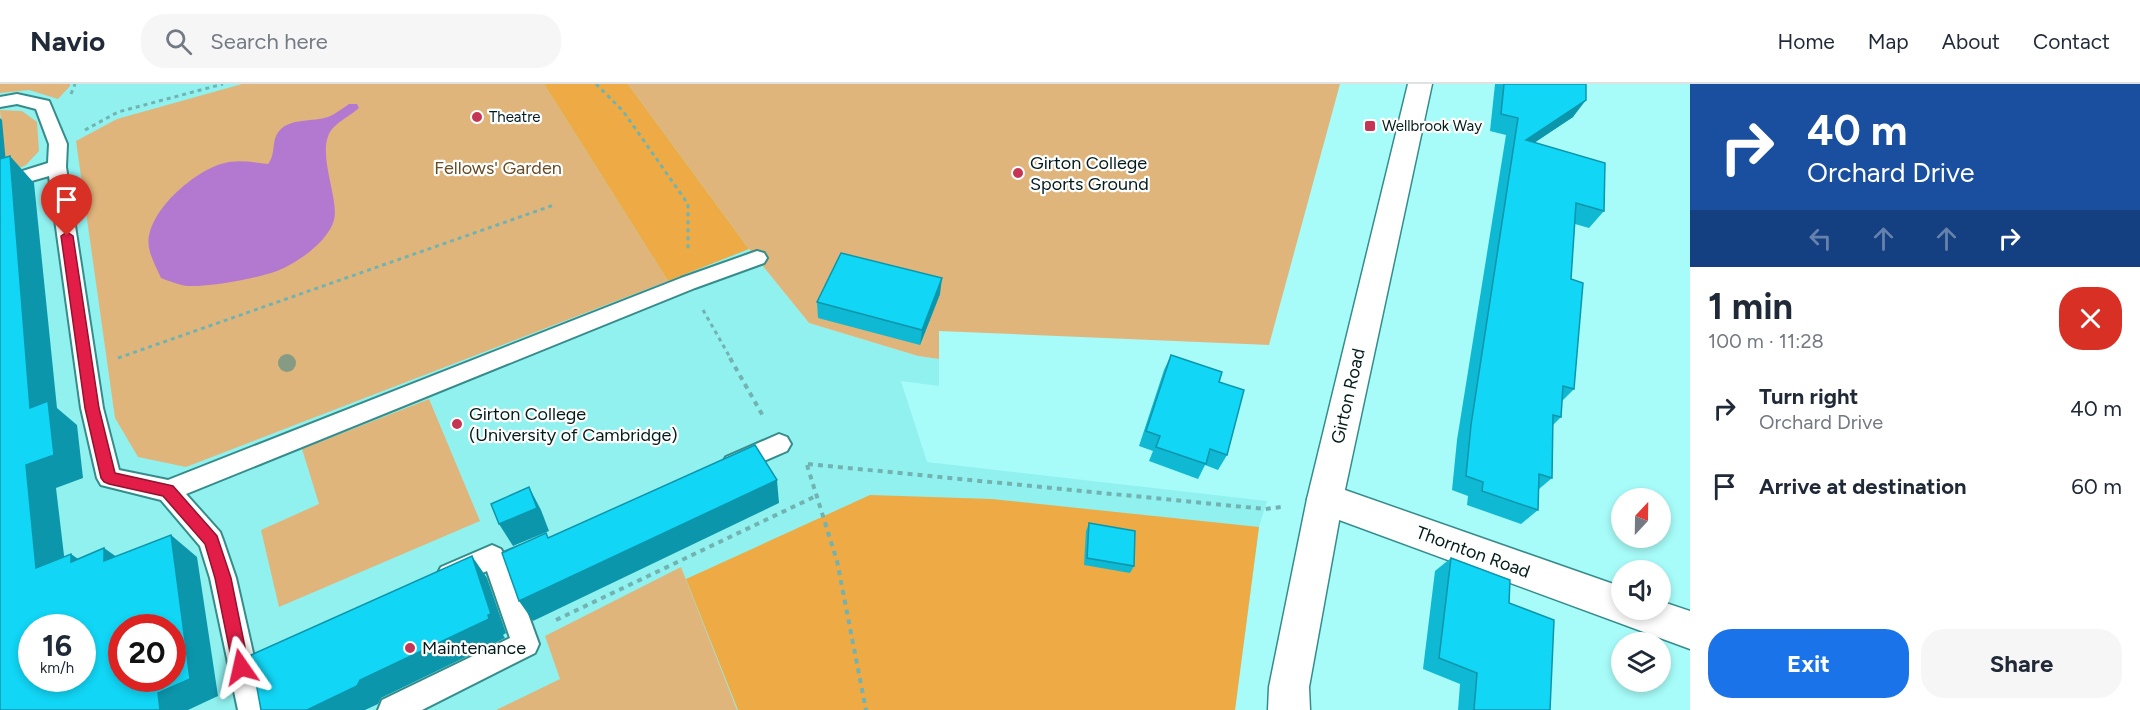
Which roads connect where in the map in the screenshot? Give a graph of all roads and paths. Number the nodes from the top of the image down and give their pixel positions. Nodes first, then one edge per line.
1 (223, 84) edge
2 (1420, 84) edge
3 (0, 102) edge
4 (58, 144) junction
5 (57, 167) junction
6 (0, 184) edge
7 (554, 205) dead end
8 (757, 258) dead end
9 (86, 369) junction
10 (779, 444) joint
11 (807, 464) junction
12 (714, 472) edge
13 (168, 491) junction
14 (818, 495) junction
15 (1325, 499) junction
16 (552, 544) edge
17 (498, 567) junction
18 (427, 585) edge
19 (1611, 601) edge
20 (1662, 620) edge
21 (1690, 630) edge
22 (526, 644) junction
23 (252, 710) edge
24 (392, 710) edge
25 (866, 710) edge
26 (1289, 710) edge

1 - 4 path
2 - 15 street, Girton Road
3 - 4 lane
4 - 5 lane
5 - 6 lane
5 - 9 lane
7 - 9 path
8 - 13 lane
9 - 13 lane
10 - 11 path
10 - 12 lane
11 - 14 path
11 - 15 path
13 - 23 lane
14 - 22 path
14 - 25 path
15 - 19 street, Thornton Road
15 - 26 street, Girton Road
16 - 17 lane
17 - 18 lane
17 - 22 lane
20 - 21 street
22 - 24 lane

